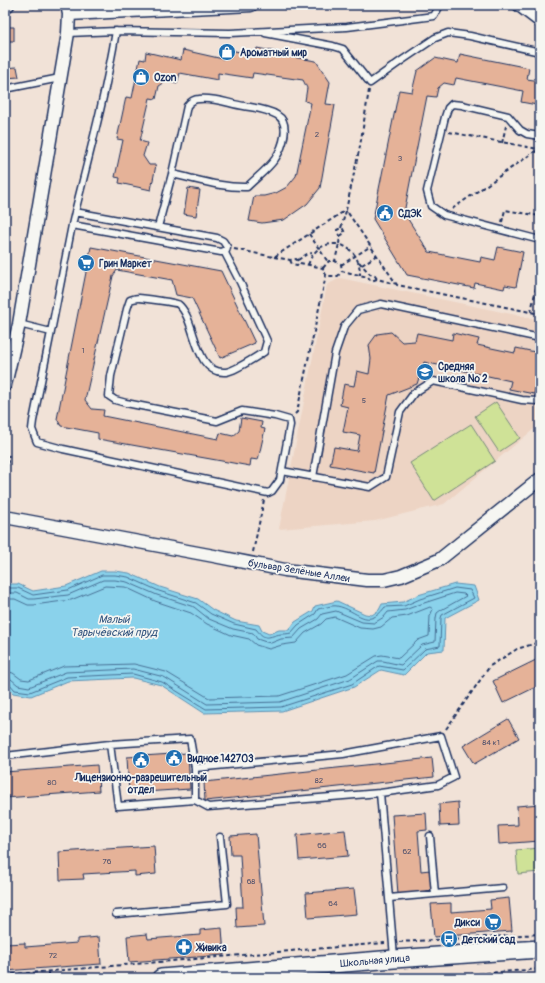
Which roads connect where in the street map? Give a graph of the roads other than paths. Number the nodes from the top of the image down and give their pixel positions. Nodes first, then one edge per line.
1 (251, 5) edge
2 (440, 5) edge
3 (519, 5) edge
4 (68, 10) edge
5 (540, 21) edge
6 (255, 31) junction
7 (116, 32) junction
8 (68, 33) junction
9 (540, 52) edge
10 (60, 78) junction
11 (5, 89) edge
12 (540, 136) edge
13 (172, 174) junction
14 (75, 212) junction
15 (72, 225) junction
16 (158, 227) junction
17 (540, 240) edge
18 (225, 249) junction
19 (19, 324) junction
20 (51, 332) junction
21 (540, 338) edge
22 (5, 385) edge
23 (540, 396) edge
24 (282, 471) junction
25 (313, 477) junction
26 (540, 479) edge
27 (5, 517) edge
28 (110, 744) junction
29 (5, 756) edge
30 (195, 768) junction
31 (380, 794) junction
32 (195, 800) junction
33 (430, 836) dead end
34 (220, 837) dead end
35 (502, 888) dead end
36 (435, 894) junction
37 (389, 898) junction
38 (116, 914) dead end
39 (540, 949) edge
40 (394, 950) junction
41 (267, 974) edge
42 (183, 977) edge
43 (161, 978) edge

1 - 4 street
2 - 6 lane
3 - 5 street
4 - 8 street
6 - 7 lane
6 - 9 lane
7 - 8 lane
7 - 14 lane
8 - 10 street
10 - 11 lane
10 - 19 street
12 - 17 lane
13 - 13 lane
13 - 16 lane
14 - 15 lane
14 - 16 lane
15 - 18 lane
15 - 20 lane
16 - 18 lane
18 - 24 lane
19 - 20 lane
19 - 22 street
20 - 24 lane
21 - 25 lane
23 - 25 lane
24 - 25 lane
26 - 27 street, бульвар Зелёные Аллеи
28 - 29 lane
28 - 30 lane
28 - 32 lane
30 - 31 lane
30 - 32 lane
31 - 32 lane
31 - 37 lane
33 - 36 lane
34 - 38 lane
35 - 36 lane
36 - 37 lane
37 - 40 lane
39 - 40 main road, Школьная улица
40 - 41 main road, Школьная улица
41 - 42 main road, Школьная улица
42 - 43 main road, Школьная улица

